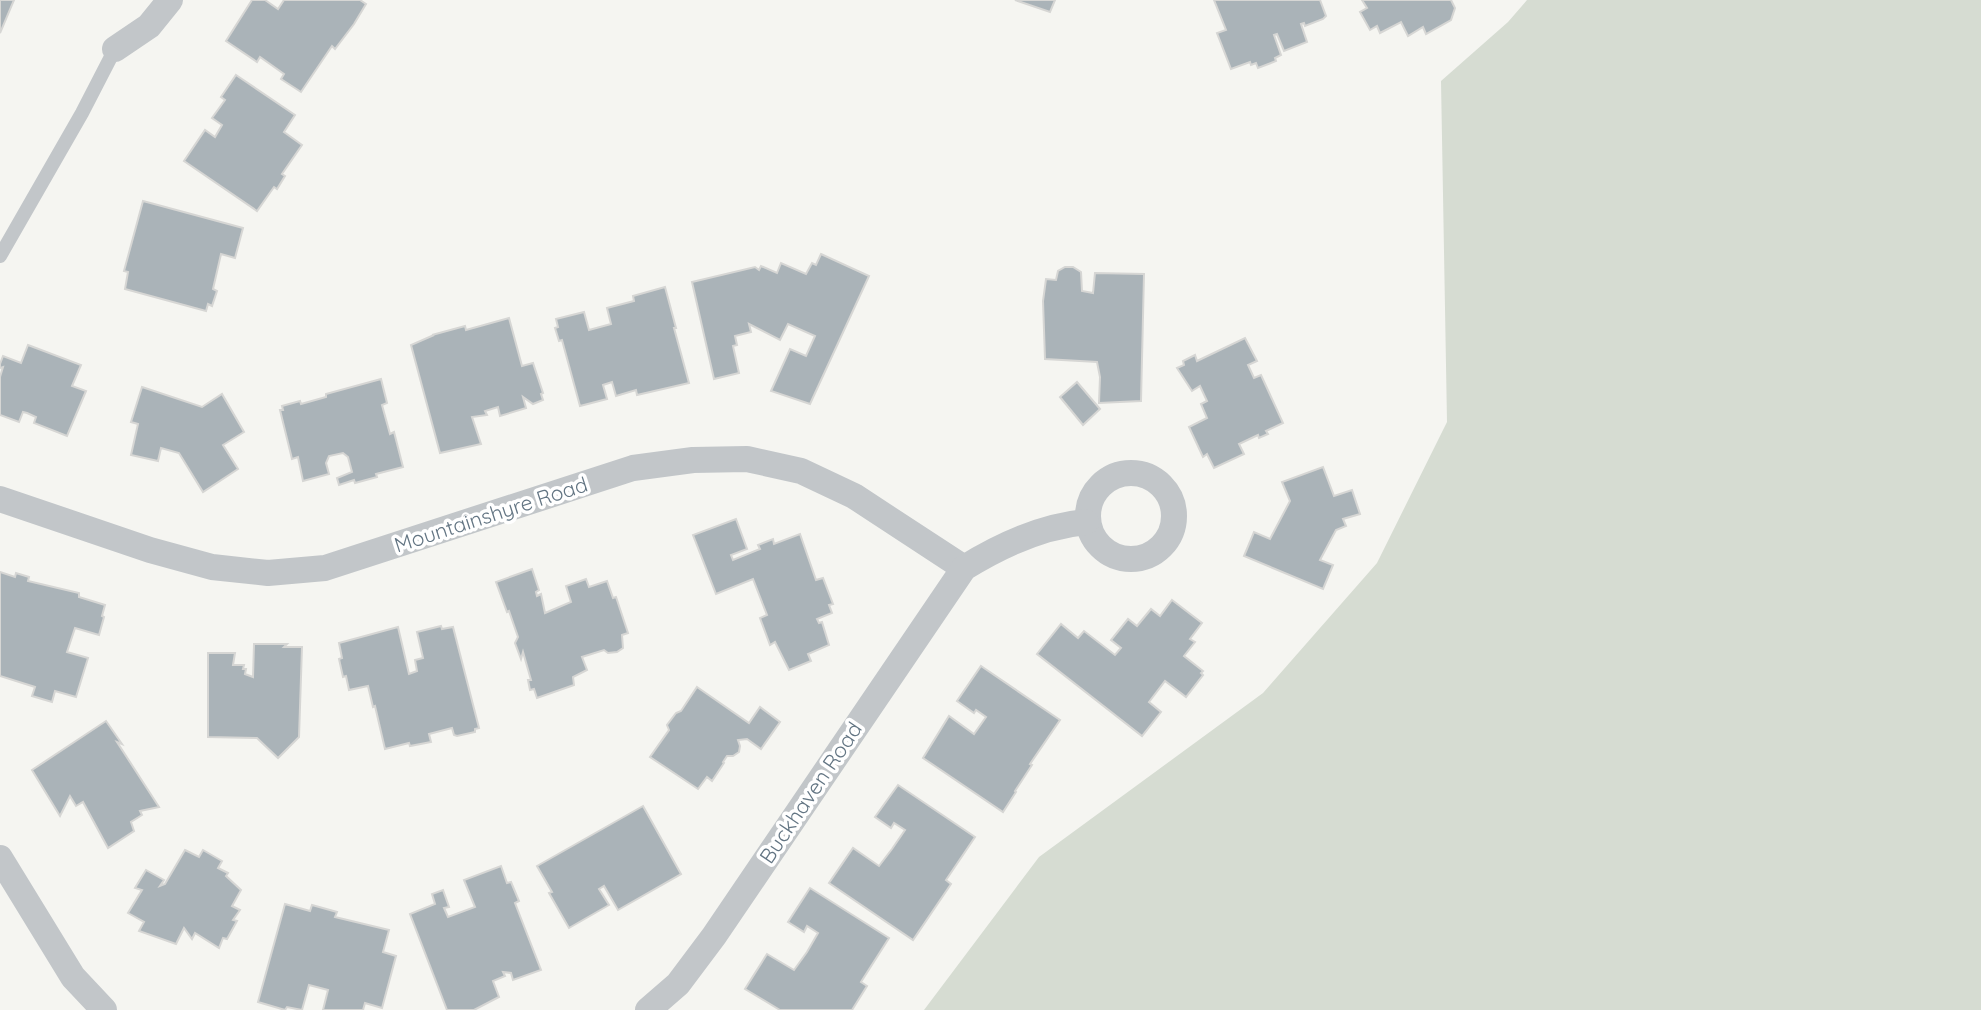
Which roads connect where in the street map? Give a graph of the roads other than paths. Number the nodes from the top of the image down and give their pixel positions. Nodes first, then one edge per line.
1 (170, 0) edge
2 (115, 49) joint
3 (0, 256) edge
4 (0, 499) edge
5 (1086, 522) dead end
6 (964, 568) junction
7 (0, 858) edge
8 (104, 1010) edge
9 (648, 1010) edge

1 - 2 street
2 - 3 lane
4 - 6 street, Mountainshyre Road
5 - 6 street
6 - 9 street, Buckhaven Road
7 - 8 street

